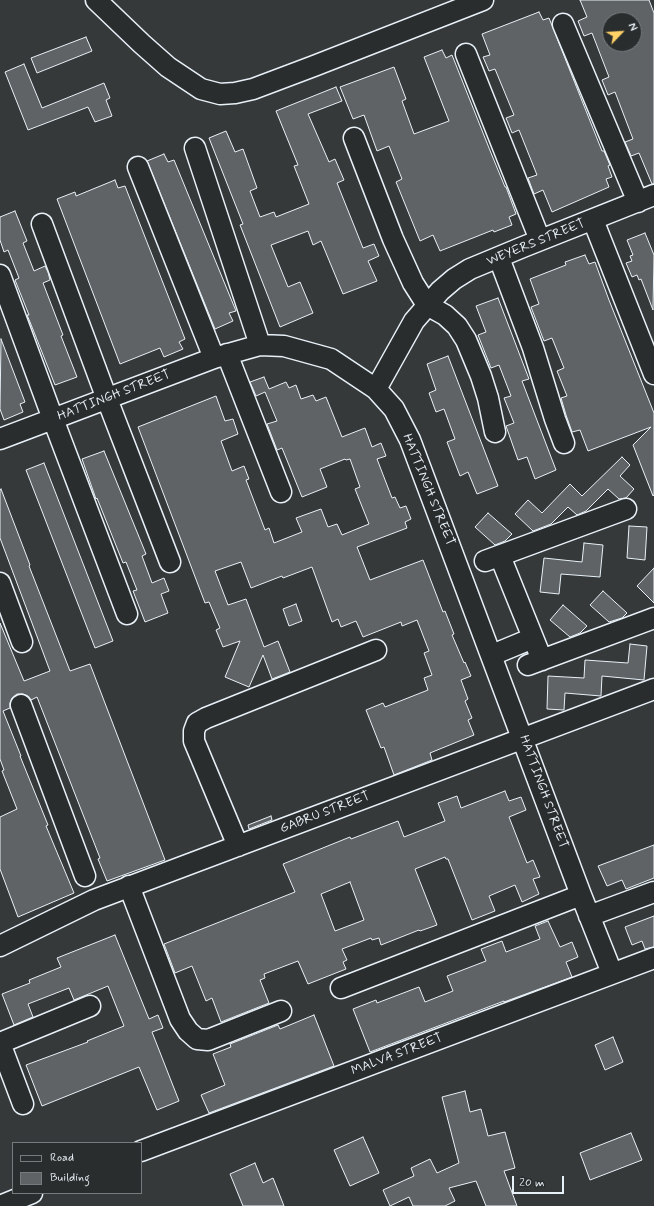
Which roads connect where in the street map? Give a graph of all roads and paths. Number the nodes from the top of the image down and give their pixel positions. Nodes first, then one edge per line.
1 (96, 0) edge
2 (484, 0) edge
3 (563, 24) dead end
4 (466, 54) dead end
5 (354, 138) dead end
6 (195, 148) dead end
7 (138, 167) dead end
8 (646, 199) edge
9 (593, 220) junction
10 (42, 224) dead end
11 (540, 240) junction
12 (499, 258) junction
13 (0, 275) edge
14 (427, 305) junction
15 (260, 345) junction
16 (220, 356) junction
17 (654, 374) edge
18 (376, 389) junction
19 (107, 399) junction
20 (53, 419) junction
21 (495, 432) dead end
22 (0, 439) edge
23 (564, 443) dead end
24 (281, 492) dead end
25 (626, 509) dead end
26 (170, 562) dead end
27 (0, 583) edge
28 (127, 614) dead end
29 (654, 618) edge
30 (533, 638) junction
31 (22, 642) dead end
32 (376, 650) dead end
33 (492, 655) junction
34 (654, 689) edge
35 (21, 705) dead end
36 (523, 738) junction
37 (238, 846) junction
38 (129, 886) junction
39 (89, 888) junction
40 (654, 892) edge
41 (581, 895) junction
42 (589, 916) junction
43 (0, 946) edge
44 (654, 958) edge
45 (612, 973) junction
46 (341, 988) dead end
47 (90, 1006) dead end
48 (281, 1011) dead end
49 (0, 1043) edge
50 (23, 1104) dead end
51 (142, 1152) edge
52 (30, 1194) edge
53 (0, 1206) edge

1 - 2 street
3 - 8 street
4 - 11 street
5 - 14 street
6 - 15 street
7 - 16 street
8 - 9 street, WEYERS STREET
9 - 11 street, WEYERS STREET
9 - 17 street
10 - 19 street
11 - 12 street, WEYERS STREET
12 - 14 street, WEYERS STREET
12 - 23 street
13 - 20 street
14 - 18 street, WEYERS STREET
14 - 21 street
15 - 16 street, HATTINGH STREET
15 - 18 street, HATTINGH STREET
16 - 19 street, HATTINGH STREET
16 - 24 street
18 - 33 street, HATTINGH STREET
19 - 20 street, HATTINGH STREET
19 - 26 street
20 - 22 street, HATTINGH STREET
20 - 28 street
25 - 30 street
27 - 31 street
29 - 30 street
30 - 33 street
32 - 37 street
33 - 36 street, HATTINGH STREET
34 - 36 street, GABRU STREET
35 - 39 street
36 - 37 street, GABRU STREET
36 - 41 street, HATTINGH STREET
37 - 38 street, GABRU STREET
38 - 39 street, GABRU STREET
38 - 48 street
39 - 43 street, GABRU STREET
40 - 42 street
41 - 42 street, HATTINGH STREET
41 - 46 street
42 - 45 street, HATTINGH STREET
44 - 45 street, MALVA STREET
45 - 51 street, MALVA STREET
47 - 49 street
49 - 50 street
52 - 53 street

